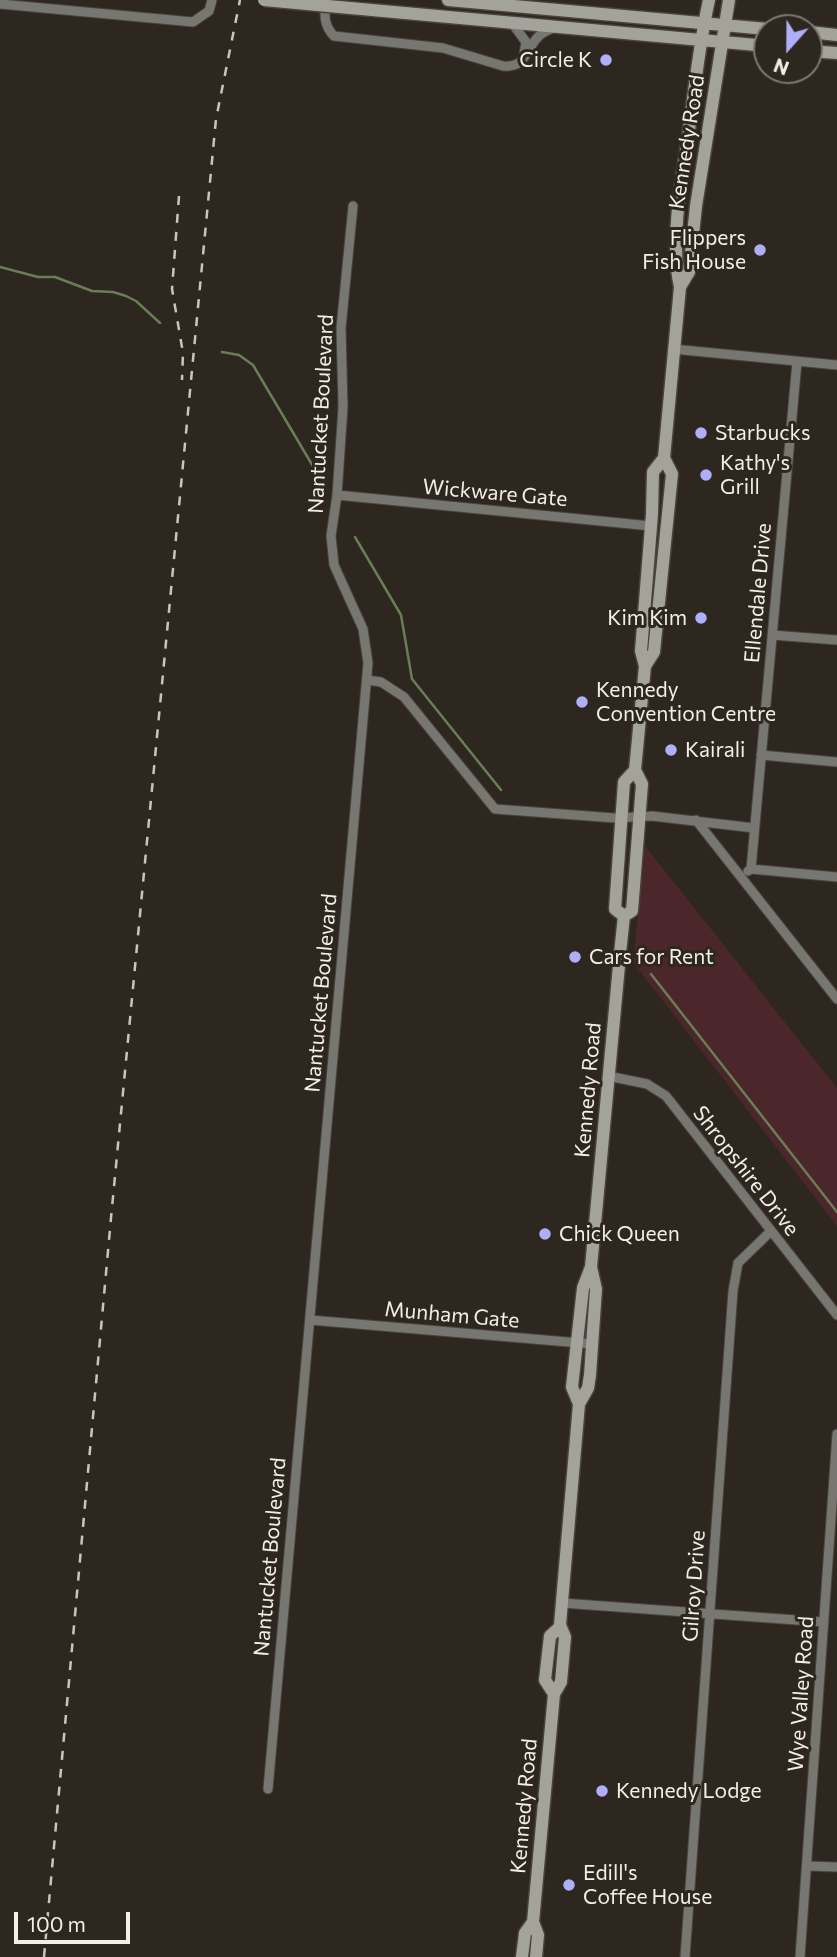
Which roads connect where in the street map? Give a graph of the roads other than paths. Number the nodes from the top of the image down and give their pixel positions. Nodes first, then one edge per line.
1 (212, 0) edge
2 (264, 0) edge
3 (326, 0) edge
4 (448, 0) edge
5 (505, 0) edge
6 (709, 0) edge
7 (731, 0) edge
8 (463, 1) edge
9 (0, 4) edge
10 (522, 6) junction
11 (512, 23) junction
12 (704, 25) junction
13 (557, 26) junction
14 (724, 26) junction
15 (745, 28) junction
16 (753, 28) edge
17 (703, 39) junction
18 (721, 42) junction
19 (753, 45) edge
20 (522, 62) junction
21 (353, 206) dead end
22 (680, 287) junction
23 (673, 349) junction
24 (797, 362) junction
25 (837, 365) edge
26 (664, 458) junction
27 (337, 495) junction
28 (651, 526) junction
29 (772, 635) junction
30 (837, 640) edge
31 (645, 666) junction
32 (367, 680) junction
33 (761, 755) junction
34 (837, 762) edge
35 (635, 771) junction
36 (640, 816) junction
37 (621, 817) junction
38 (696, 820) junction
39 (754, 828) junction
40 (751, 869) junction
41 (742, 877) junction
42 (837, 877) edge
43 (624, 916) junction
44 (837, 999) edge
45 (608, 1076) junction
46 (771, 1231) junction
47 (591, 1267) junction
48 (837, 1315) edge
49 (310, 1320) junction
50 (577, 1344) junction
51 (592, 1344) junction
52 (579, 1404) junction
53 (837, 1434) edge
54 (562, 1603) junction
55 (710, 1613) junction
56 (824, 1622) junction
57 (268, 1789) dead end
58 (807, 1866) junction
59 (837, 1867) edge
60 (533, 1922) junction
61 (522, 1957) edge
62 (536, 1957) edge
63 (685, 1957) edge
64 (800, 1957) edge

1 - 9 street
2 - 11 main road, bridge
3 - 20 street
4 - 8 main road
5 - 10 street
6 - 12 main road, Kennedy Road
7 - 14 main road, Kennedy Road
7 - 15 main road
8 - 10 main road
10 - 12 main road
11 - 13 main road
11 - 20 street
12 - 14 main road
12 - 17 main road, Kennedy Road
13 - 17 main road
13 - 20 street
14 - 15 main road
14 - 18 main road, Kennedy Road
15 - 16 main road
17 - 18 main road
17 - 22 main road, Kennedy Road
18 - 19 main road
18 - 22 main road, Kennedy Road
21 - 27 street, Nantucket Boulevard
22 - 23 main road, Kennedy Road
23 - 24 street
23 - 26 main road, Kennedy Road
24 - 25 street
24 - 29 street, Ellendale Drive
26 - 28 main road, Kennedy Road
26 - 31 main road, Kennedy Road
27 - 28 street, Wickware Gate
27 - 32 street, Nantucket Boulevard
28 - 31 main road, Kennedy Road
29 - 30 street
29 - 33 street, Ellendale Drive
31 - 35 main road, Kennedy Road
32 - 37 street
32 - 49 street, Nantucket Boulevard
33 - 34 street
33 - 39 street, Ellendale Drive
35 - 36 main road, Kennedy Road
35 - 37 main road, Kennedy Road
36 - 37 street
36 - 38 street
36 - 43 main road, Kennedy Road
37 - 43 main road, Kennedy Road
38 - 39 street
38 - 41 street
39 - 40 street, Ellendale Drive
40 - 41 street
40 - 42 street
41 - 44 street
43 - 45 main road, Kennedy Road
45 - 46 street, Shropshire Drive
45 - 47 main road, Kennedy Road
46 - 48 street, Shropshire Drive
46 - 55 street, Gilroy Drive
47 - 50 main road, Kennedy Road
47 - 51 main road, Kennedy Road
49 - 50 street, Munham Gate
49 - 57 street, Nantucket Boulevard
50 - 51 street, Munham Gate
50 - 52 main road, Kennedy Road
51 - 52 main road, Kennedy Road
52 - 54 main road, Kennedy Road
53 - 56 street, Wye Valley Road
54 - 55 street
54 - 60 main road, Kennedy Road
55 - 56 street
55 - 63 street, Gilroy Drive
56 - 58 street, Wye Valley Road
58 - 59 street
58 - 64 street, Wye Valley Road
60 - 61 main road, Kennedy Road
60 - 62 main road, Kennedy Road

